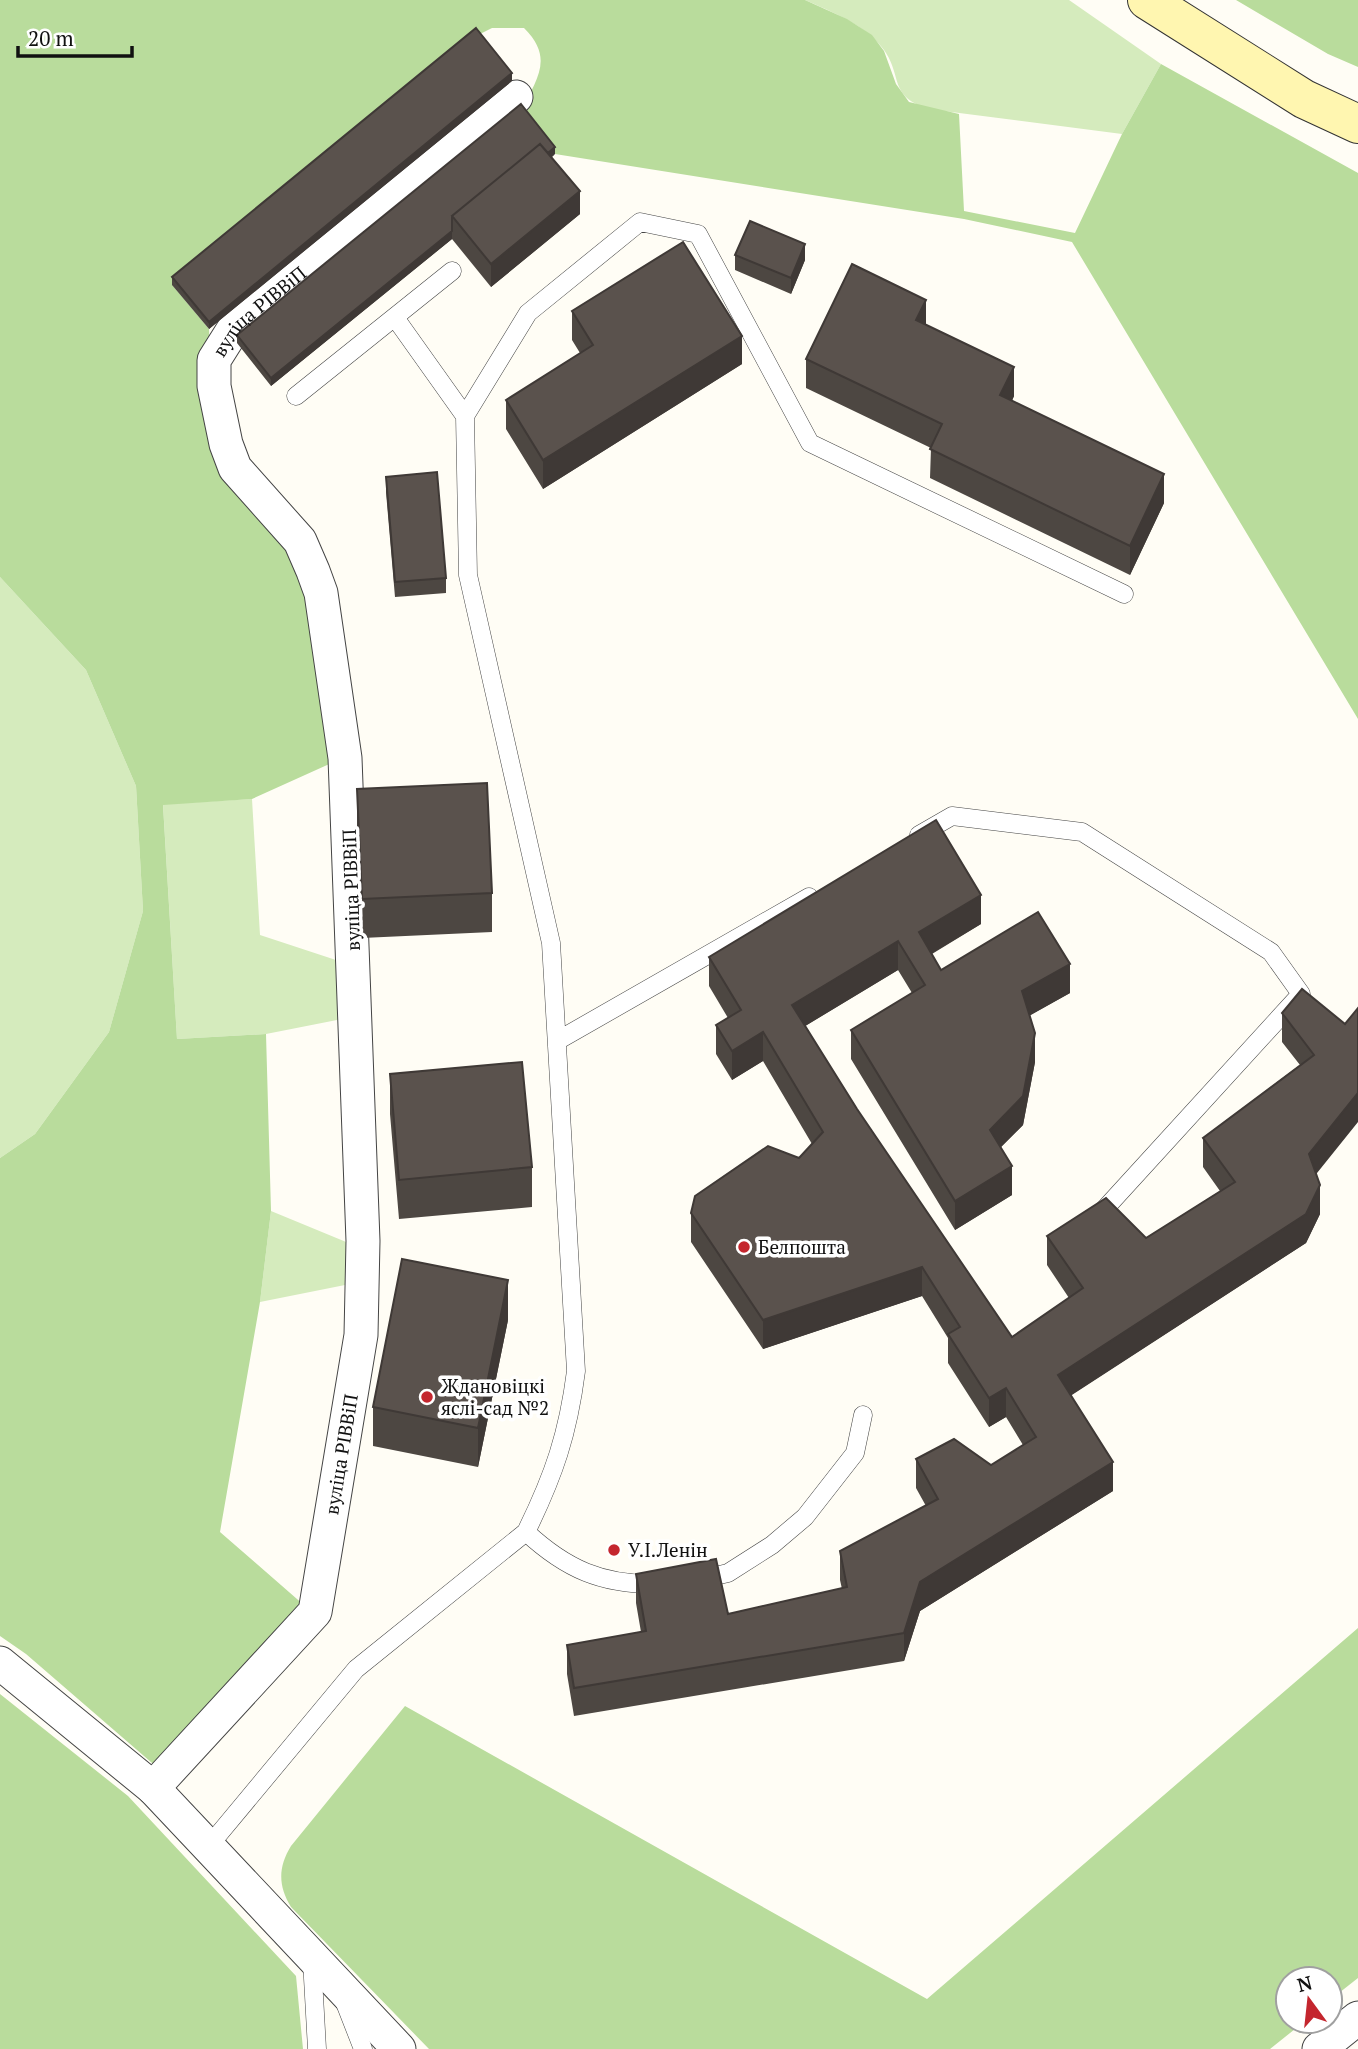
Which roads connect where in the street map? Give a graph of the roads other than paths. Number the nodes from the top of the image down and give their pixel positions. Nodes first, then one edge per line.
1 (1147, 0) edge
2 (516, 97) dead end
3 (1358, 124) edge
4 (452, 271) dead end
5 (396, 319) junction
6 (296, 396) dead end
7 (465, 416) junction
8 (1124, 594) dead end
9 (904, 843) edge
10 (820, 891) edge
11 (557, 1041) junction
12 (1101, 1213) edge
13 (863, 1415) dead end
14 (526, 1532) junction
15 (0, 1663) edge
16 (153, 1788) junction
17 (208, 1847) junction
18 (312, 1957) junction
19 (340, 1988) junction
20 (1358, 2018) edge
21 (317, 2049) edge
22 (363, 2049) edge
23 (399, 2049) edge
24 (1319, 2049) edge

1 - 3 main road
2 - 16 street, вуліца РІВВіП
4 - 5 lane
5 - 6 lane
5 - 7 lane
7 - 8 lane
7 - 11 lane
9 - 12 lane
10 - 11 lane
11 - 14 lane
13 - 14 lane
14 - 17 lane
15 - 16 street
16 - 17 street
17 - 18 street
18 - 19 street
18 - 21 lane
19 - 22 lane
19 - 23 street
20 - 24 street

